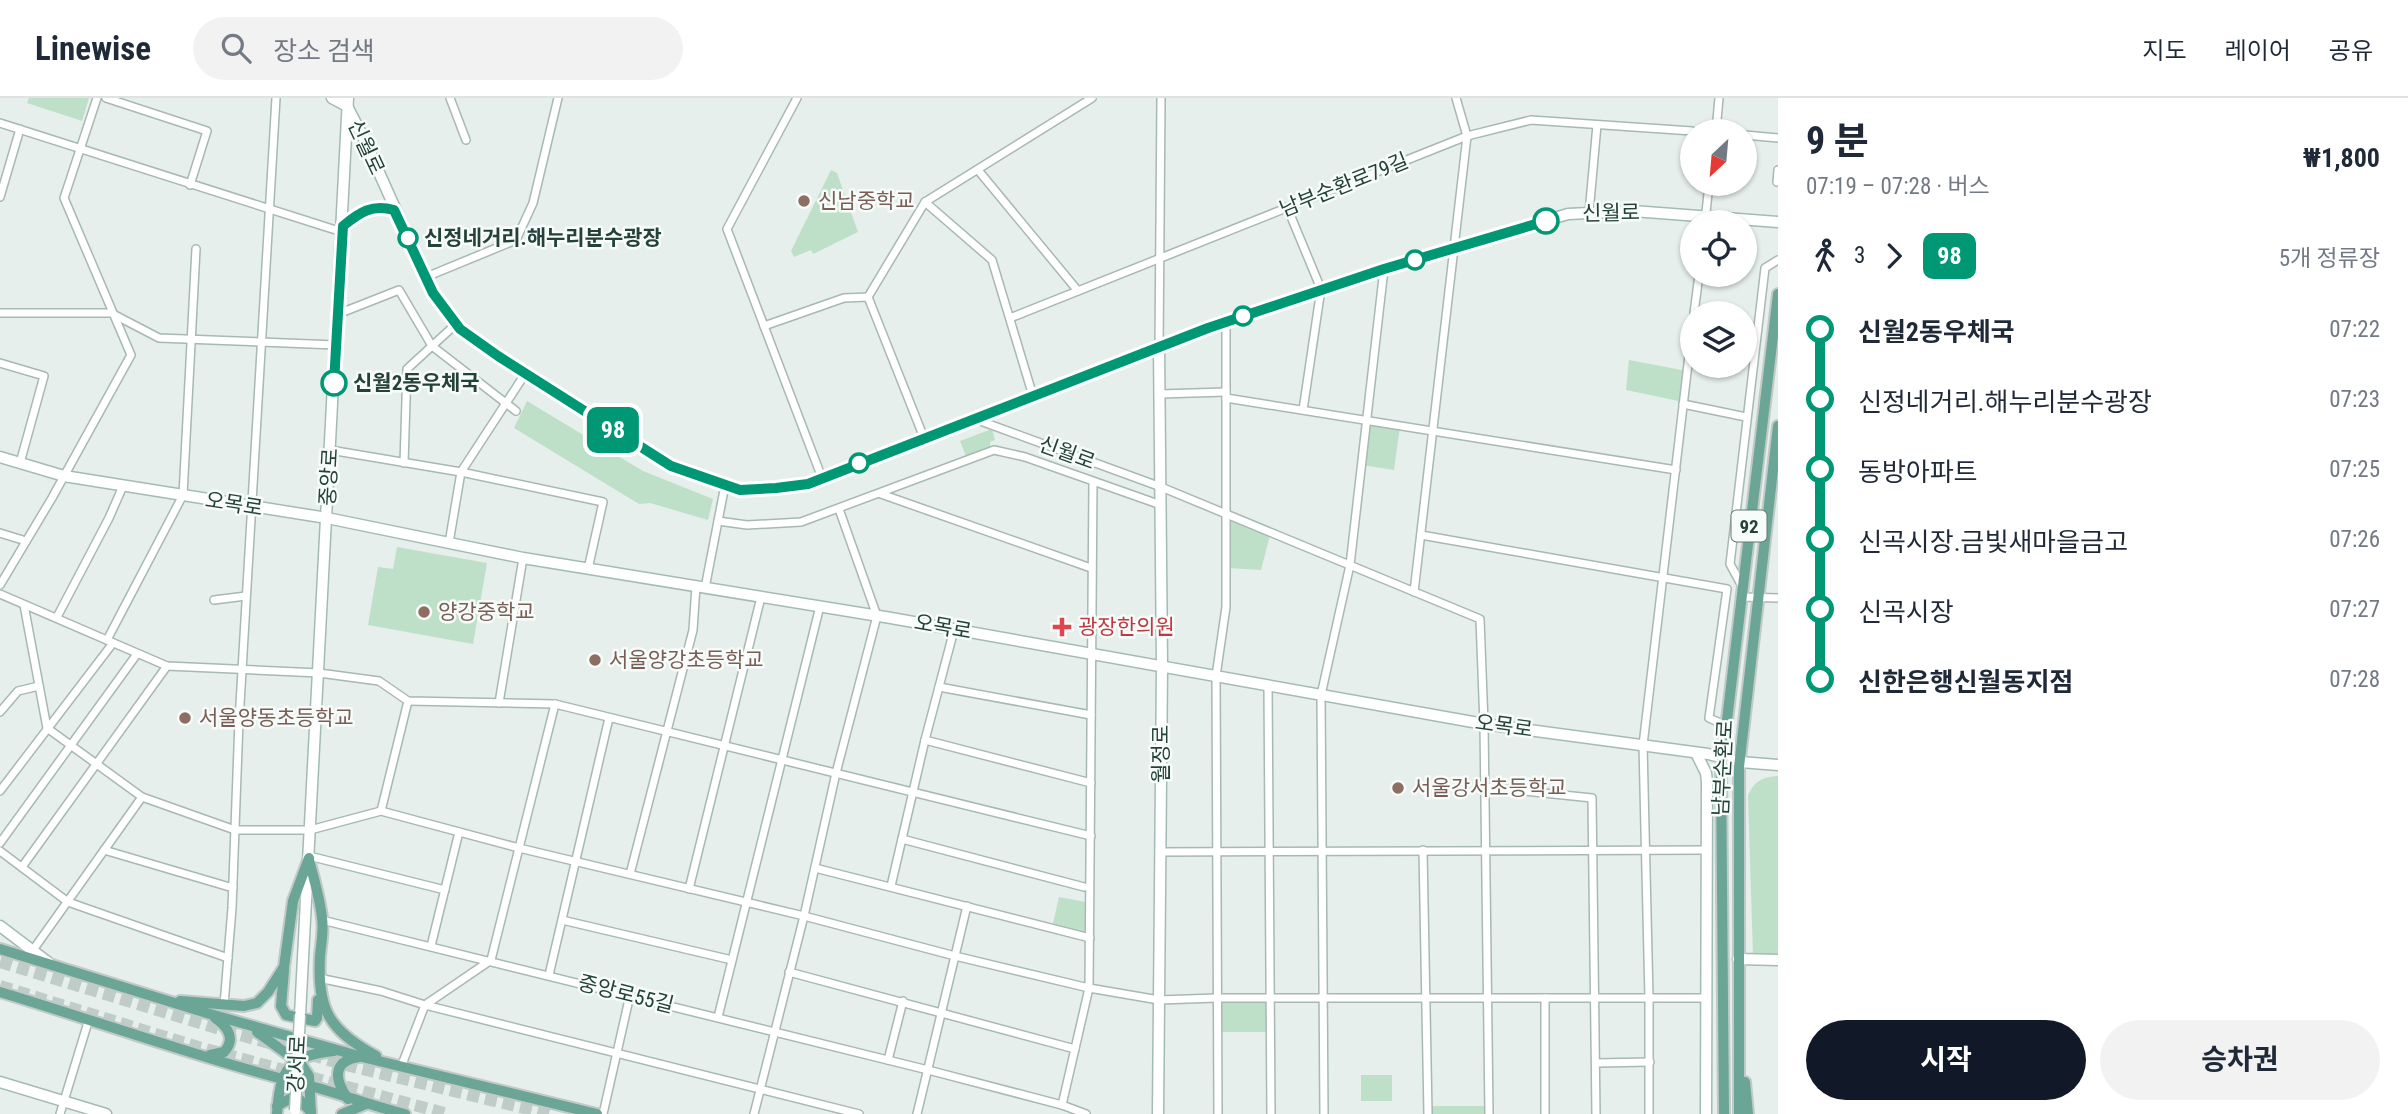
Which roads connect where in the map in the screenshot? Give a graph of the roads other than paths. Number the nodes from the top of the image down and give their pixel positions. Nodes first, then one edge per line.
1 (97, 98) edge
2 (106, 98) edge
3 (276, 98) edge
4 (332, 98) edge
5 (450, 98) edge
6 (797, 98) edge
7 (1092, 98) edge
8 (1161, 98) edge
9 (1455, 98) edge
10 (1719, 98) edge
11 (558, 100) edge
12 (347, 102) edge
13 (1717, 119) edge
14 (0, 123) edge
15 (1598, 125) junction
16 (20, 129) junction
17 (1680, 130) edge
18 (1467, 136) junction
19 (1757, 136) edge
20 (1778, 138) edge
21 (466, 140) dead end
22 (80, 149) junction
23 (978, 170) junction
24 (1778, 170) edge
25 (1777, 182) edge
26 (2, 185) edge
27 (190, 185) junction
28 (0, 197) edge
29 (925, 202) junction
30 (1287, 208) junction
31 (270, 210) junction
32 (394, 210) junction
33 (1589, 213) junction
34 (1680, 216) edge
35 (1757, 221) edge
36 (1778, 222) edge
37 (342, 229) junction
38 (1455, 248) junction
39 (196, 249) dead end
40 (1160, 258) junction
41 (1778, 260) edge
42 (1384, 269) junction
43 (426, 276) junction
44 (1321, 289) junction
45 (1078, 291) junction
46 (1778, 294) edge
47 (868, 297) junction
48 (0, 313) edge
49 (111, 313) junction
50 (338, 314) junction
51 (1010, 318) junction
52 (1226, 322) junction
53 (456, 324) junction
54 (764, 326) junction
55 (191, 340) junction
56 (262, 341) junction
57 (336, 345) junction
58 (432, 346) junction
59 (1159, 347) junction
60 (0, 363) edge
61 (525, 374) junction
62 (1687, 378) edge
63 (1160, 394) junction
64 (1226, 395) junction
65 (1033, 396) junction
66 (1684, 404) junction
67 (505, 405) junction
68 (1303, 410) junction
69 (516, 411) dead end
70 (1746, 416) junction
71 (974, 419) junction
72 (1367, 419) junction
73 (1778, 426) edge
74 (1433, 431) junction
75 (924, 438) junction
76 (330, 450) junction
77 (0, 457) edge
78 (20, 463) junction
79 (404, 463) junction
80 (1676, 470) junction
81 (461, 472) junction
82 (64, 476) junction
83 (822, 478) junction
84 (1093, 482) junction
85 (725, 485) junction
86 (123, 486) junction
87 (1160, 487) junction
88 (880, 494) junction
89 (183, 495) junction
90 (1161, 505) junction
91 (253, 507) junction
92 (839, 509) junction
93 (1226, 514) junction
94 (327, 518) junction
95 (718, 521) junction
96 (0, 533) edge
97 (1421, 536) junction
98 (26, 541) junction
99 (449, 543) junction
100 (523, 558) junction
101 (1350, 565) junction
102 (1091, 568) junction
103 (588, 569) junction
104 (1663, 577) junction
105 (0, 584) edge
106 (700, 587) junction
107 (1414, 592) junction
108 (1741, 592) junction
109 (0, 594) edge
110 (246, 596) junction
111 (761, 597) junction
112 (1758, 598) junction
113 (1778, 598) edge
114 (214, 600) dead end
115 (24, 605) junction
116 (820, 606) junction
117 (877, 616) junction
118 (57, 617) junction
119 (954, 630) junction
120 (110, 641) junction
121 (1090, 653) junction
122 (137, 654) junction
123 (167, 666) junction
124 (1162, 666) junction
125 (243, 669) junction
126 (319, 673) junction
127 (1216, 676) junction
128 (1268, 685) junction
129 (38, 686) junction
130 (939, 687) junction
131 (1321, 695) junction
132 (408, 701) junction
133 (499, 703) junction
134 (555, 704) junction
135 (0, 712) edge
136 (1091, 715) junction
137 (608, 718) junction
138 (1484, 724) junction
139 (1725, 725) junction
140 (47, 728) junction
141 (668, 732) junction
142 (925, 740) junction
143 (72, 745) junction
144 (725, 745) junction
145 (1643, 746) junction
146 (1696, 752) junction
147 (1723, 758) junction
148 (783, 759) junction
149 (1740, 762) junction
150 (97, 763) junction
151 (1778, 765) edge
152 (836, 773) junction
153 (1091, 783) junction
154 (1485, 787) junction
155 (0, 791) edge
156 (913, 792) junction
157 (142, 797) junction
158 (381, 811) junction
159 (235, 830) junction
160 (310, 830) junction
161 (459, 832) junction
162 (1091, 836) junction
163 (902, 839) junction
164 (0, 844) edge
165 (519, 848) junction
166 (104, 850) junction
167 (1423, 850) junction
168 (1486, 850) junction
169 (1594, 850) junction
170 (1646, 850) junction
171 (1707, 850) junction
172 (0, 851) edge
173 (1161, 852) junction
174 (1215, 852) junction
175 (1268, 852) junction
176 (1321, 852) junction
177 (309, 857) junction
178 (576, 861) junction
179 (22, 867) junction
180 (815, 868) junction
181 (630, 874) junction
182 (891, 886) junction
183 (1084, 887) dead end
184 (233, 888) junction
185 (689, 889) junction
186 (445, 890) junction
187 (68, 902) junction
188 (746, 903) junction
189 (967, 906) junction
190 (804, 916) junction
191 (323, 920) junction
192 (562, 920) junction
193 (0, 926) edge
194 (1090, 938) junction
195 (431, 946) junction
196 (0, 949) edge
197 (33, 950) junction
198 (955, 956) junction
199 (228, 958) junction
200 (1738, 959) junction
201 (491, 960) junction
202 (732, 960) junction
203 (1778, 960) edge
204 (52, 966) junction
205 (284, 967) junction
206 (789, 972) junction
207 (549, 975) junction
208 (319, 982) junction
209 (1089, 988) junction
210 (0, 992) edge
211 (630, 995) junction
212 (1216, 998) junction
213 (1269, 998) junction
214 (1323, 998) junction
215 (1427, 998) junction
216 (1486, 998) junction
217 (1545, 998) junction
218 (1595, 998) junction
219 (1649, 998) junction
220 (1707, 998) junction
221 (161, 999) junction
222 (1159, 1000) junction
223 (903, 1001) junction
224 (1738, 1001) junction
225 (223, 1005) junction
226 (425, 1005) junction
227 (942, 1011) junction
228 (210, 1014) junction
229 (300, 1015) joint
230 (718, 1017) junction
231 (89, 1019) junction
232 (246, 1024) junction
233 (774, 1031) junction
234 (1075, 1049) junction
235 (341, 1051) junction
236 (617, 1053) junction
237 (200, 1055) junction
238 (362, 1057) junction
239 (297, 1060) junction
240 (888, 1060) junction
241 (1650, 1062) junction
242 (1596, 1063) junction
243 (396, 1065) junction
244 (928, 1070) junction
245 (1722, 1077) junction
246 (0, 1082) edge
247 (280, 1083) junction
248 (310, 1087) junction
249 (760, 1088) junction
250 (348, 1099) junction
251 (64, 1100) junction
252 (366, 1104) junction
253 (1062, 1105) junction
254 (277, 1110) edge
255 (295, 1112) edge
256 (311, 1113) edge
257 (60, 1114) edge
258 (106, 1114) edge
259 (342, 1114) edge
260 (405, 1114) edge
261 (597, 1114) edge
262 (603, 1114) edge
263 (754, 1114) edge
264 (859, 1114) edge
265 (917, 1114) edge
266 (1086, 1114) edge
267 (1158, 1114) edge
268 (1218, 1114) edge
269 (1270, 1114) edge
270 (1324, 1114) edge
271 (1428, 1114) edge
272 (1489, 1114) edge
273 (1545, 1114) edge
274 (1596, 1114) edge
275 (1649, 1114) edge
276 (1706, 1114) edge
277 (1716, 1114) edge
278 (1724, 1114) edge
279 (1739, 1114) edge
280 (1748, 1114) edge

1 - 22 street
2 - 27 street
3 - 31 street
4 - 12 main road, 신월로
5 - 21 street
6 - 54 street
7 - 23 street
8 - 40 street
9 - 18 street
10 - 13 street
11 - 43 street
12 - 32 main road, 신월로
12 - 37 main road, 중앙로
14 - 16 street
15 - 17 street, 남부순환로79길
15 - 18 street, 남부순환로79길
15 - 33 street
16 - 22 street
16 - 26 street
18 - 30 street, 남부순환로79길
18 - 38 street
19 - 20 street
22 - 27 street
22 - 49 street
23 - 29 street
23 - 45 street
24 - 25 street
26 - 28 street
27 - 31 street
29 - 47 street
29 - 51 street
30 - 40 street, 남부순환로79길
30 - 44 street
31 - 37 street
31 - 56 street
32 - 37 main road
32 - 43 main road, 신월로
33 - 34 main road, 신월로
33 - 38 main road, 신월로
35 - 36 main road, 신월로
37 - 50 main road, 중앙로
38 - 42 main road, 신월로
38 - 74 street
39 - 55 street
40 - 45 street, 남부순환로79길
40 - 59 street
41 - 70 street, 남부순환로
42 - 44 main road, 신월로
42 - 72 street
43 - 53 main road, 신월로
44 - 52 main road, 신월로
44 - 68 street
45 - 51 street, 남부순환로79길
46 - 108 main road, 남부순환로 / 92
47 - 54 street
47 - 75 street
48 - 49 street
49 - 55 street
49 - 82 street
50 - 57 main road, 중앙로
50 - 58 street
51 - 65 street
52 - 59 main road, 신월로
52 - 64 street
53 - 58 street
53 - 61 main road, 신월로
54 - 83 street
55 - 56 street
55 - 89 street
56 - 57 street
56 - 91 street
57 - 76 main road, 중앙로
58 - 67 street
58 - 79 street
59 - 63 main road, 월정로
59 - 65 main road, 신월로
60 - 78 street
61 - 67 street
61 - 85 main road, 신월로
62 - 66 street
63 - 64 street
63 - 87 main road, 월정로
64 - 68 street
64 - 93 street
65 - 71 main road, 신월로
66 - 70 street
66 - 80 street
67 - 69 street
67 - 81 street
68 - 72 street
70 - 108 street, 남부순환로
71 - 75 main road, 신월로
71 - 87 street, 신월로
72 - 74 street
72 - 101 street
73 - 112 main road, 남부순환로 / 92
74 - 80 street
74 - 97 street
75 - 83 main road, 신월로
76 - 79 street
76 - 94 main road, 중앙로
77 - 78 main road, 오목로
78 - 82 main road, 오목로
79 - 81 street
80 - 104 street
81 - 99 street
81 - 103 street
82 - 86 main road, 오목로
82 - 98 street
83 - 85 main road, 신월로
84 - 88 street
84 - 90 street
84 - 102 street
85 - 95 street
86 - 89 main road, 오목로
86 - 118 street
87 - 90 main road, 월정로
87 - 93 street, 신월로
88 - 92 street
88 - 102 street
89 - 91 main road, 오목로
89 - 120 street
90 - 124 main road, 월정로
91 - 94 main road, 오목로
91 - 110 street
92 - 95 street
92 - 117 street
93 - 101 street, 신월로
93 - 127 street
94 - 99 main road, 오목로
94 - 126 main road, 중앙로
95 - 106 street
96 - 98 street
97 - 104 street
97 - 107 street
98 - 105 street
99 - 100 main road, 오목로
100 - 103 main road, 오목로
100 - 133 street
101 - 107 street, 신월로
101 - 131 street
102 - 121 street
103 - 106 main road, 오목로
104 - 139 street
104 - 145 street
106 - 111 main road, 오목로
106 - 141 street
107 - 138 street, 신월로
108 - 112 street
108 - 139 main road, 남부순환로 / 92
109 - 115 street
110 - 114 street
110 - 125 street
111 - 116 main road, 오목로
111 - 144 street
112 - 113 street
112 - 149 main road, 남부순환로 / 92
115 - 118 street
115 - 129 street
116 - 117 main road, 오목로
116 - 148 street
117 - 119 main road, 오목로
117 - 152 street
118 - 120 street
119 - 121 main road, 오목로
119 - 130 street
120 - 122 street
120 - 140 street
121 - 124 main road, 오목로
121 - 136 street
122 - 123 street
122 - 143 street
123 - 125 street
123 - 150 street
124 - 127 main road, 오목로
124 - 173 main road, 월정로
125 - 126 street
125 - 159 street
126 - 132 street
126 - 160 main road, 중앙로
127 - 128 main road, 오목로
127 - 174 street
128 - 131 main road, 오목로
128 - 175 street
129 - 135 street
129 - 140 street
130 - 136 street
130 - 142 street
131 - 138 main road, 오목로
131 - 176 street
132 - 133 street
132 - 158 street
133 - 134 street
134 - 137 street
134 - 165 street
136 - 153 street
137 - 141 street
137 - 178 street
138 - 145 main road, 오목로
138 - 154 street
139 - 147 main road, 남부순환로 / 92
140 - 143 street
140 - 155 street
141 - 144 street
141 - 181 street
142 - 153 street
142 - 156 street
143 - 150 street
143 - 164 street
144 - 148 street
144 - 185 street
145 - 146 main road, 오목로
145 - 170 street
146 - 147 main road, 오목로
146 - 171 main road, 남부순환로
147 - 149 main road, 오목로
147 - 245 main road, 남부순환로 / 92
148 - 152 street
148 - 188 street
149 - 151 main road, 오목로
149 - 200 main road, 남부순환로 / 92
150 - 157 street
150 - 179 street
152 - 156 street
152 - 180 street
153 - 162 street
154 - 168 street
154 - 169 street
156 - 162 street
156 - 163 street
157 - 159 street
157 - 166 street
158 - 160 street
158 - 161 street
159 - 160 street
159 - 184 street
160 - 177 main road, 중앙로
161 - 165 street
161 - 186 street
162 - 194 street
163 - 182 street
163 - 183 street
165 - 178 street
165 - 201 street
166 - 184 street
166 - 187 street
167 - 168 street
167 - 176 street
167 - 215 street
168 - 169 street
168 - 216 street
169 - 170 street
169 - 218 street
170 - 171 street
170 - 219 street
171 - 220 main road, 남부순환로
172 - 179 street
173 - 174 street
173 - 222 main road, 월정로
174 - 175 street
174 - 212 street
175 - 176 street
175 - 213 street
176 - 214 street
177 - 186 street
177 - 191 main road
177 - 205 main road
177 - 229 main road, 중앙로
178 - 181 street
178 - 192 street
179 - 187 street
180 - 182 street
180 - 190 street
181 - 185 street
182 - 189 street
184 - 199 street
185 - 188 street
186 - 195 street
187 - 197 street
187 - 199 street
188 - 190 street
188 - 202 street
189 - 194 street
189 - 198 street
190 - 198 street
190 - 206 street
191 - 195 street, 중앙로55길
191 - 208 main road
192 - 202 street
192 - 207 street
193 - 197 main road
194 - 209 street
195 - 201 street, 중앙로55길
196 - 204 main road
197 - 204 main road
198 - 209 street
198 - 227 street
199 - 225 street
200 - 203 main road
200 - 224 main road, 남부순환로 / 92
201 - 207 street, 중앙로55길
201 - 226 street
202 - 230 street
204 - 221 main road
205 - 208 main road
205 - 225 main road
206 - 223 street
206 - 233 street
207 - 211 street, 중앙로55길
208 - 226 street
208 - 243 main road
209 - 222 street
209 - 234 street
210 - 231 main road
211 - 230 street, 중앙로55길
211 - 236 street
212 - 213 street
212 - 222 street
212 - 268 street
213 - 214 street
213 - 269 street
214 - 215 street
214 - 270 street
215 - 216 street
215 - 271 street
216 - 217 street
216 - 272 street
217 - 218 street
217 - 273 street
218 - 219 street
218 - 242 street
219 - 220 street
219 - 241 street
220 - 276 main road, 남부순환로
221 - 225 main road
221 - 228 main road
222 - 267 main road, 월정로
223 - 227 street
223 - 240 street
224 - 279 main road, 남부순환로 / 92
224 - 280 main road
226 - 236 street
226 - 243 street
227 - 234 street
227 - 244 street
228 - 232 main road
228 - 237 main road
229 - 255 main road, 강서로, bridge
230 - 233 street, 중앙로55길
231 - 237 main road
231 - 251 street
232 - 235 main road
232 - 239 main road
233 - 240 street, 중앙로55길
233 - 249 street
234 - 253 street
235 - 238 main road
235 - 239 main road
236 - 249 street
236 - 262 street
237 - 247 main road
238 - 243 main road
238 - 250 main road
239 - 247 main road
239 - 248 main road
240 - 244 street, 중앙로55길
241 - 242 street
241 - 275 street
242 - 274 street
243 - 261 main road
244 - 253 street, 중앙로55길
244 - 265 street
245 - 277 main road
245 - 278 main road, 남부순환로 / 92
246 - 251 main road
247 - 248 main road
247 - 254 main road
248 - 250 main road
248 - 256 main road
249 - 263 street
249 - 264 street
250 - 252 main road
251 - 257 street
251 - 258 main road
252 - 259 main road
252 - 260 main road
253 - 266 street, 중앙로55길
254 - 256 main road

